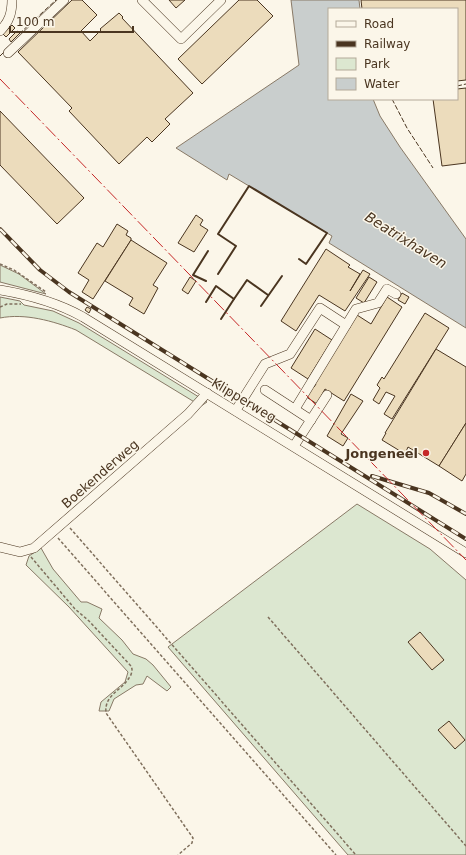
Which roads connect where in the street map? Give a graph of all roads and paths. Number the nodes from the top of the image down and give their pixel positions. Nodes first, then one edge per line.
1 (12, 0) edge
2 (64, 0) edge
3 (142, 0) edge
4 (221, 0) edge
5 (0, 31) edge
6 (8, 53) dead end
7 (0, 264) edge
8 (0, 290) edge
9 (396, 294) dead end
10 (53, 302) junction
11 (346, 326) junction
12 (265, 390) dead end
13 (207, 393) junction
14 (327, 395) dead end
15 (295, 409) junction
16 (236, 410) junction
17 (311, 420) junction
18 (294, 446) junction
19 (65, 522) junction
20 (54, 533) junction
21 (0, 547) edge
22 (27, 551) junction
23 (466, 553) edge
24 (268, 617) dead end
25 (466, 846) edge
26 (178, 855) edge
27 (336, 855) edge
28 (356, 855) edge

1 - 5 street
2 - 6 street
3 - 4 street
7 - 10 path
8 - 10 street, Klipperweg
9 - 11 street
10 - 13 street, Klipperweg
11 - 15 street
11 - 16 street
12 - 15 street
13 - 16 street, Klipperweg
13 - 19 street, Boekenderweg
14 - 17 street
15 - 17 street
16 - 18 street, Klipperweg
17 - 18 street
18 - 23 street, Klipperweg
19 - 20 street, Boekenderweg
19 - 28 path
20 - 22 street, Boekenderweg
20 - 27 path
21 - 22 street
22 - 26 path
24 - 25 path

